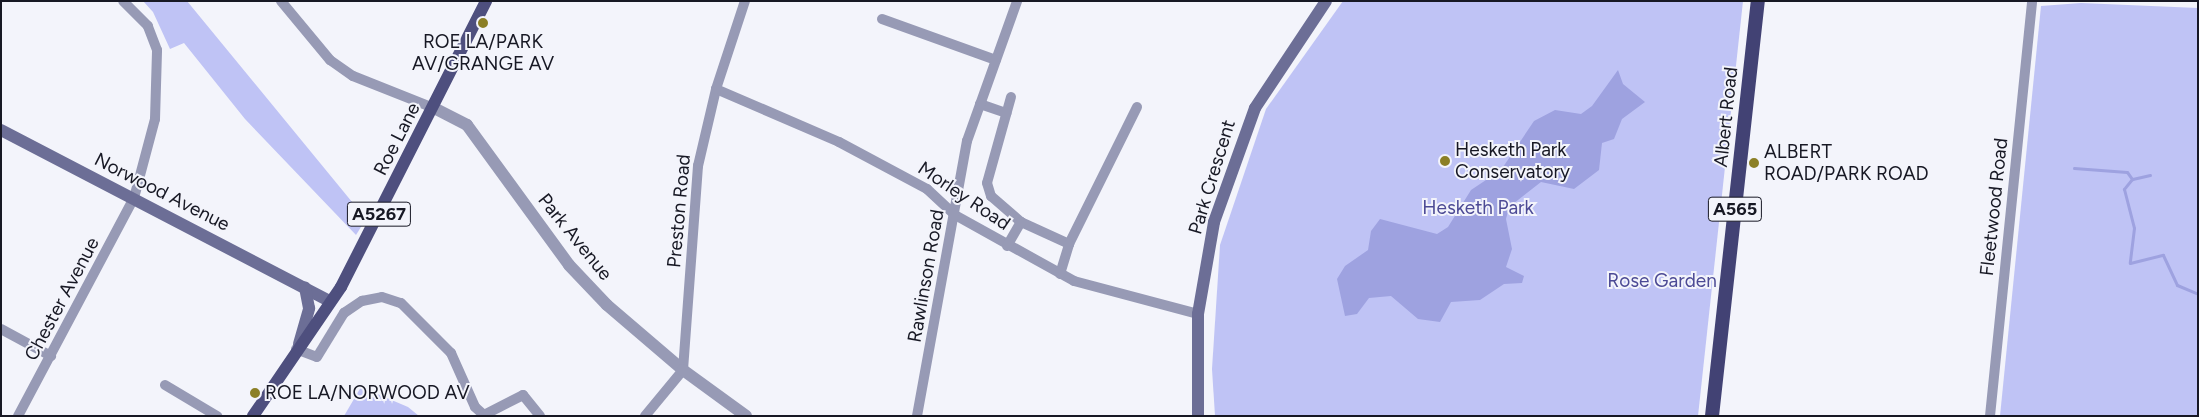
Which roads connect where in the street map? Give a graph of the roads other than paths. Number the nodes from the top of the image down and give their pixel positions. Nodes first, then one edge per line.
1 (123, 1) edge
2 (281, 1) edge
3 (486, 1) edge
4 (745, 1) edge
5 (1017, 1) edge
6 (1326, 1) edge
7 (1758, 1) edge
8 (2032, 1) edge
9 (882, 20) dead end
10 (996, 60) junction
11 (716, 89) junction
12 (1011, 97) dead end
13 (980, 104) junction
14 (1137, 107) dead end
15 (434, 108) junction
16 (1006, 113) junction
17 (1, 130) edge
18 (134, 198) junction
19 (955, 214) junction
20 (1021, 222) junction
21 (1069, 244) junction
22 (1007, 246) junction
23 (1060, 274) junction
24 (305, 287) junction
25 (330, 302) junction
26 (1198, 314) junction
27 (1, 329) edge
28 (298, 346) junction
29 (52, 356) junction
30 (683, 370) junction
31 (165, 385) dead end
32 (18, 416) edge
33 (217, 416) edge
34 (253, 416) edge
35 (540, 416) edge
36 (645, 416) edge
37 (746, 416) edge
38 (917, 416) edge
39 (1198, 416) edge
40 (1712, 416) edge
41 (1990, 416) edge

1 - 18 street, Chester Avenue
2 - 15 street
3 - 15 main road, Roe Lane / A5267
4 - 11 street, Preston Road
5 - 10 street, Rawlinson Road
6 - 26 main road, Park Crescent
7 - 40 highway, Albert Road / A565
8 - 41 street, Fleetwood Road
9 - 10 street
10 - 13 street, Rawlinson Road
11 - 19 street, Morley Road
11 - 30 street, Preston Road
12 - 16 street
13 - 16 street
13 - 19 street, Rawlinson Road
14 - 21 street
15 - 25 main road, Roe Lane / A5267
15 - 30 street, Park Avenue
16 - 20 street
17 - 18 main road, Norwood Avenue
18 - 24 main road, Norwood Avenue
18 - 29 street, Chester Avenue
19 - 22 street, Morley Road
19 - 38 street, Rawlinson Road
20 - 21 street
20 - 22 street
21 - 23 street
22 - 23 street, Morley Road
23 - 26 street, Morley Road
24 - 25 main road, Norwood Avenue
24 - 28 main road
25 - 28 main road, Roe Lane / A5267
26 - 39 main road, Park Crescent
27 - 29 street
28 - 34 main road, Roe Lane / A5267
28 - 35 street
29 - 32 street, Chester Avenue
30 - 36 street
30 - 37 street, Park Avenue
31 - 33 street

